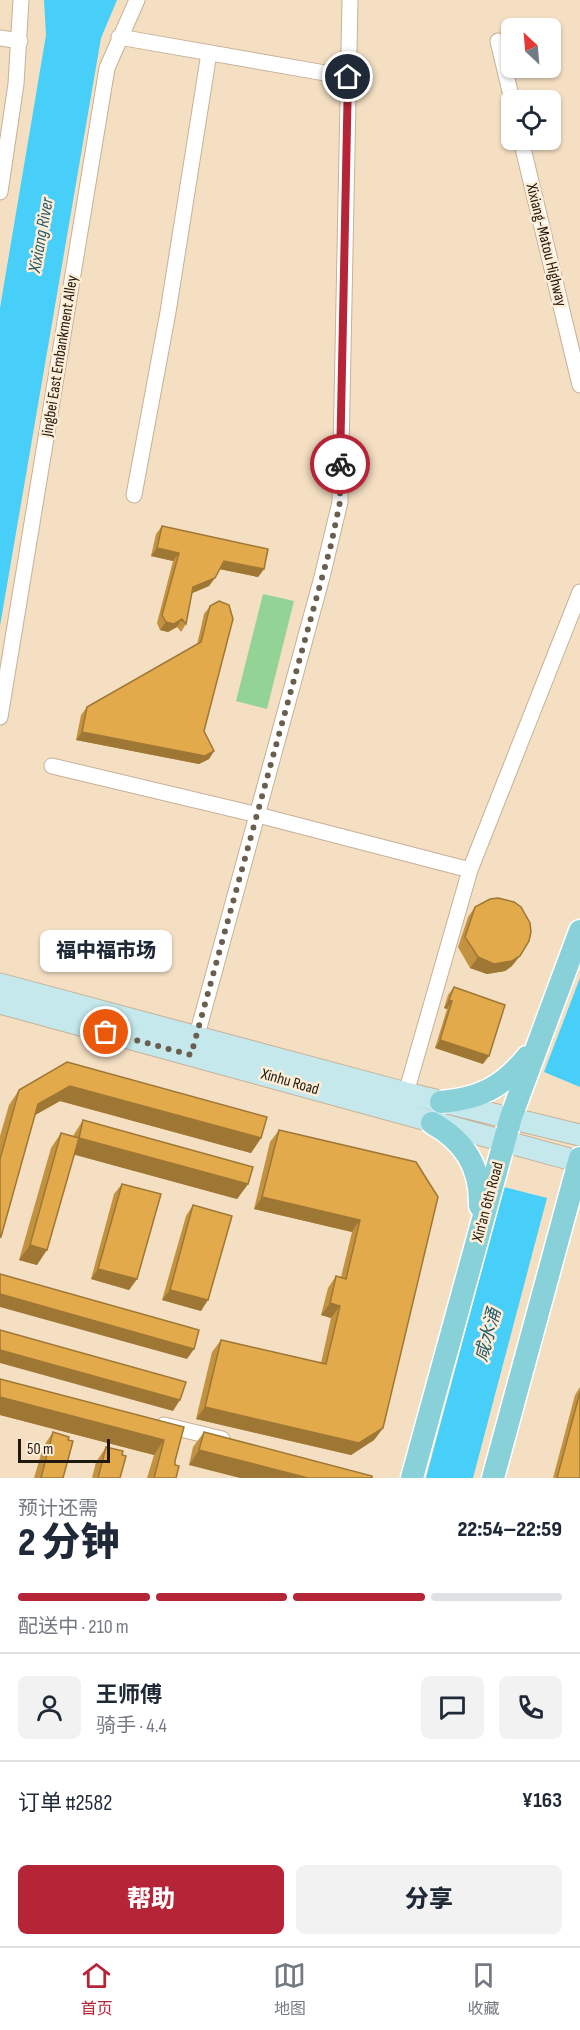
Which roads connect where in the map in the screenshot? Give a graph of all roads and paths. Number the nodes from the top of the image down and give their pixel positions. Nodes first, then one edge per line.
1 (21, 0) edge
2 (137, 0) edge
3 (350, 0) edge
4 (119, 37) junction
5 (0, 38) edge
6 (20, 41) junction
7 (498, 41) dead end
8 (209, 53) junction
9 (348, 77) junction
10 (510, 90) edge
11 (523, 150) edge
12 (0, 192) edge
13 (580, 385) edge
14 (134, 495) dead end
15 (580, 592) edge
16 (0, 717) edge
17 (52, 766) dead end
18 (258, 815) junction
19 (470, 870) junction
20 (580, 931) edge
21 (0, 984) edge
22 (0, 1003) edge
23 (537, 1044) junction
24 (194, 1046) junction
25 (405, 1093) junction
26 (441, 1102) junction
27 (511, 1118) junction
28 (432, 1123) junction
29 (580, 1135) edge
30 (504, 1142) junction
31 (580, 1160) edge
32 (580, 1205) edge
33 (562, 1223) junction
34 (480, 1231) junction
35 (151, 1421) edge
36 (242, 1444) edge
37 (412, 1478) edge
38 (493, 1478) edge

1 - 6 street
2 - 4 street, Jingbei East Embankment Alley
3 - 9 street
4 - 8 street
4 - 16 street, Jingbei East Embankment Alley
5 - 6 street
6 - 12 street
7 - 10 street
8 - 9 street
8 - 14 street
9 - 18 street
11 - 13 street, Xixiang-Matou Highway
15 - 19 street
17 - 18 street
18 - 19 street
18 - 24 street
19 - 25 street
20 - 23 main road, Xin'an 6th Road
21 - 24 main road, Xinhu Road
22 - 24 main road, Xinhu Road
23 - 26 main road
23 - 27 main road, Xin'an 6th Road
24 - 25 main road, Xinhu Road
24 - 28 main road, Xinhu Road
25 - 26 main road, Xinhu Road
26 - 27 main road, Xinhu Road
27 - 29 main road, Xinhu Road
27 - 30 main road, Xin'an 6th Road
28 - 30 main road, Xinhu Road
28 - 34 main road
30 - 31 main road, Xinhu Road
30 - 34 main road, Xin'an 6th Road
31 - 33 main road
32 - 33 main road
33 - 38 main road
34 - 37 main road, Xin'an 6th Road
35 - 36 street

